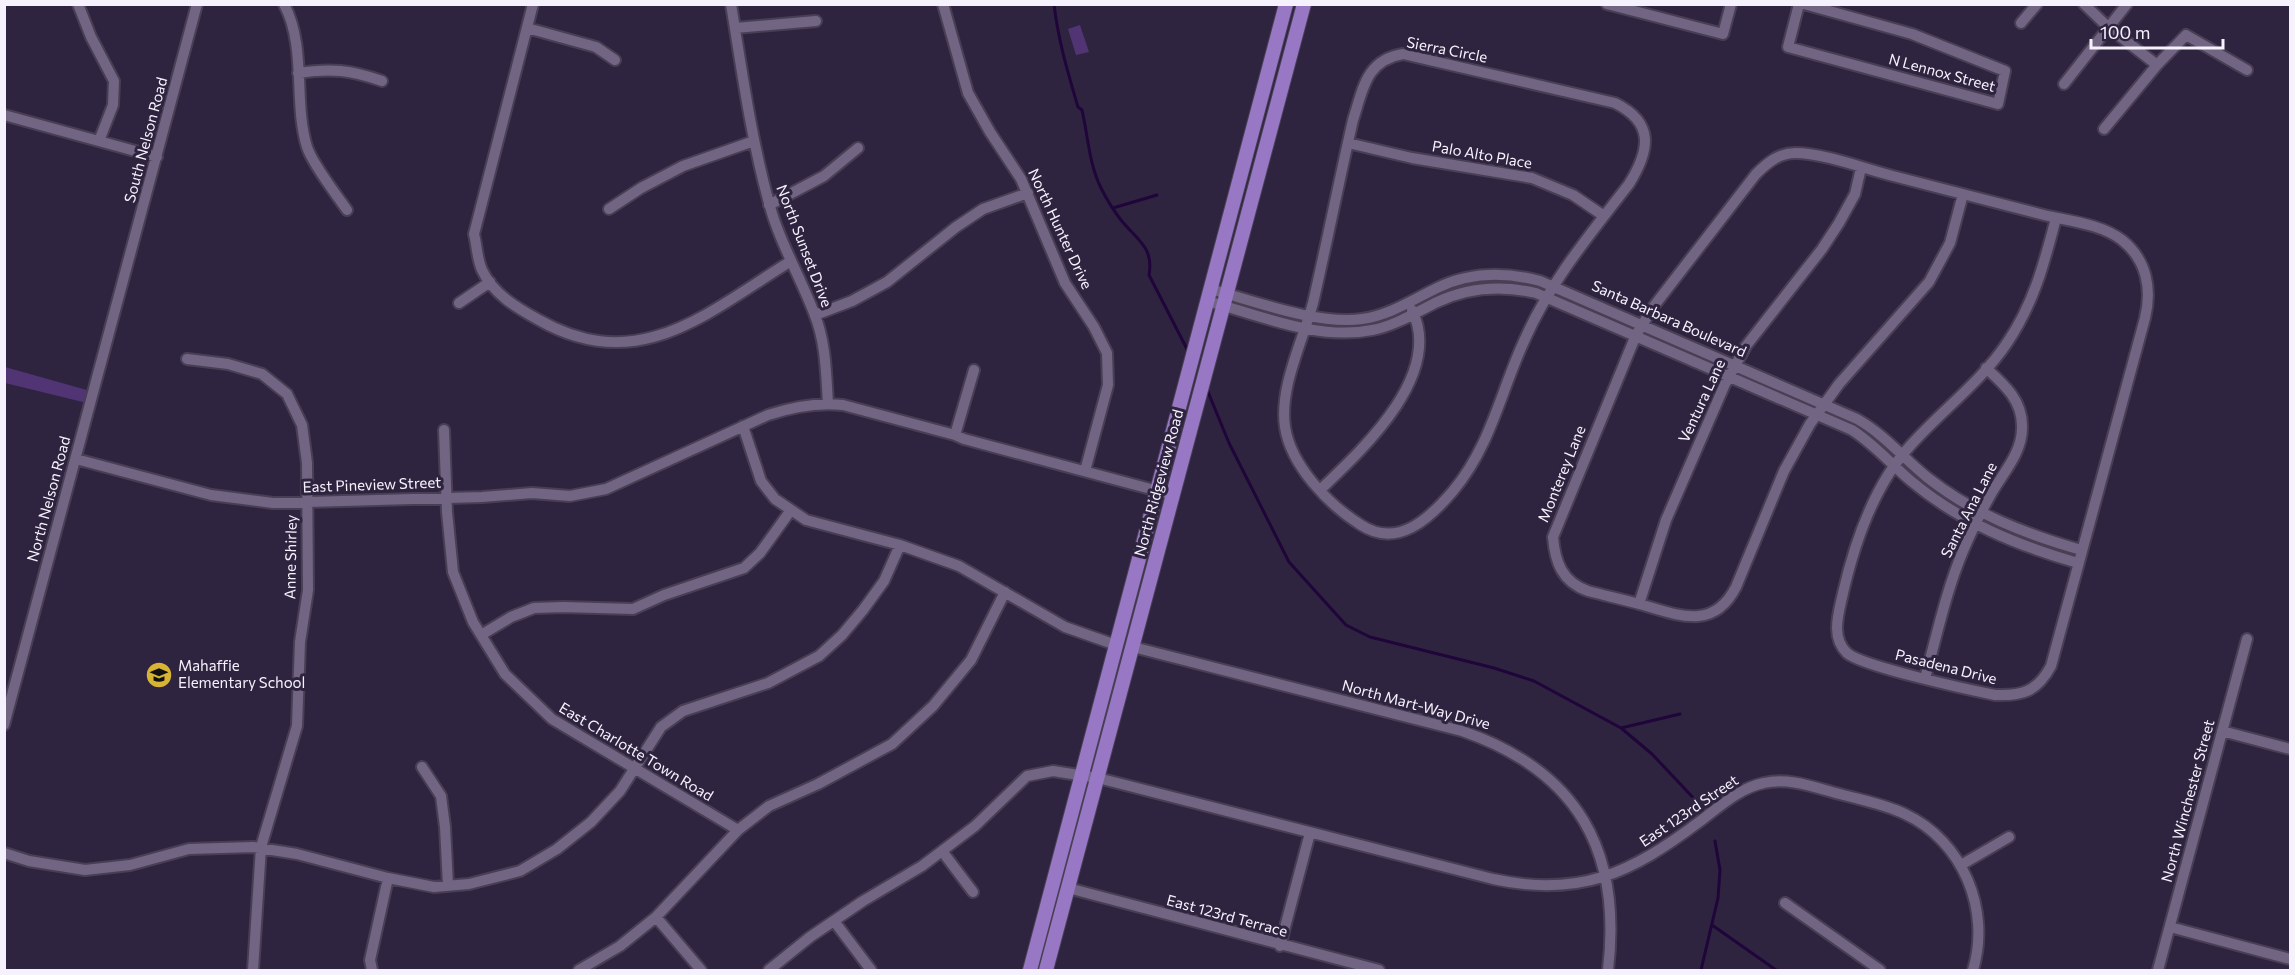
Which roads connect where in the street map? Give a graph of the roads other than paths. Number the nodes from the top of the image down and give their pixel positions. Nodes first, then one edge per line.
1 (78, 4) edge
2 (197, 4) edge
3 (284, 4) edge
4 (533, 4) edge
5 (731, 4) edge
6 (943, 4) edge
7 (1286, 4) edge
8 (1304, 4) edge
9 (1607, 4) edge
10 (1731, 4) edge
11 (1799, 4) edge
12 (1804, 4) edge
13 (2037, 4) edge
14 (2084, 4) edge
15 (2127, 4) edge
16 (816, 21) dead end
17 (2021, 23) dead end
18 (2108, 27) junction
19 (527, 28) junction
20 (735, 28) junction
21 (615, 60) dead end
22 (2157, 65) junction
23 (2247, 70) dead end
24 (298, 73) junction
25 (382, 81) dead end
26 (2064, 84) dead end
27 (4, 115) edge
28 (2104, 129) dead end
29 (99, 141) junction
30 (754, 141) junction
31 (1348, 143) junction
32 (858, 148) dead end
33 (157, 157) junction
34 (1861, 168) junction
35 (1028, 193) junction
36 (1963, 194) junction
37 (769, 205) junction
38 (609, 209) dead end
39 (347, 210) dead end
40 (1604, 216) junction
41 (2056, 218) junction
42 (790, 261) junction
43 (124, 282) joint
44 (490, 282) junction
45 (1554, 286) junction
46 (1209, 295) junction
47 (1546, 297) junction
48 (1225, 299) junction
49 (459, 303) dead end
50 (1408, 303) junction
51 (1414, 314) junction
52 (815, 315) junction
53 (1309, 315) junction
54 (1642, 325) junction
55 (1305, 328) junction
56 (1636, 335) junction
57 (187, 359) dead end
58 (1735, 364) junction
59 (1986, 368) junction
60 (974, 370) dead end
61 (1729, 376) junction
62 (828, 404) junction
63 (1824, 404) junction
64 (1816, 414) junction
65 (743, 426) junction
66 (444, 430) dead end
67 (955, 435) junction
68 (1902, 455) junction
69 (76, 459) junction
70 (1894, 464) junction
71 (1085, 471) junction
72 (1320, 490) junction
73 (1157, 491) junction
74 (1173, 495) junction
75 (446, 498) junction
76 (307, 502) junction
77 (791, 510) junction
78 (1982, 513) junction
79 (1976, 525) junction
80 (900, 545) junction
81 (2081, 550) junction
82 (2078, 563) junction
83 (1005, 591) junction
84 (1639, 604) junction
85 (481, 635) junction
86 (2247, 639) dead end
87 (1116, 645) junction
88 (1133, 647) junction
89 (1925, 678) junction
90 (4, 724) edge
91 (2222, 731) junction
92 (2290, 749) edge
93 (422, 767) dead end
94 (634, 769) junction
95 (1082, 775) junction
96 (1098, 778) junction
97 (738, 830) junction
98 (1310, 833) junction
99 (2009, 837) dead end
100 (261, 847) junction
101 (942, 851) junction
102 (4, 853) edge
103 (1961, 865) junction
104 (1605, 876) junction
105 (388, 878) junction
106 (448, 885) junction
107 (1068, 888) junction
108 (973, 892) dead end
109 (1785, 903) dead end
110 (656, 917) junction
111 (834, 921) junction
112 (2170, 927) junction
113 (1280, 946) junction
114 (2290, 959) edge
115 (253, 970) edge
116 (372, 970) edge
117 (579, 970) edge
118 (701, 970) edge
119 (769, 970) edge
120 (871, 970) edge
121 (1030, 970) edge
122 (1046, 970) edge
123 (1379, 970) edge
124 (1608, 970) edge
125 (1880, 970) edge
126 (1973, 970) edge
127 (2158, 970) edge

1 - 29 street
2 - 33 street, South Nelson Road
3 - 24 street
4 - 19 street
5 - 20 street, North Sunset Drive
6 - 35 street, North Hunter Drive
7 - 46 main road, North Ridgeview Road
8 - 48 main road, North Ridgeview Road
9 - 10 street
11 - 12 street, N Lennox Street
13 - 17 street
14 - 18 street
15 - 18 street
16 - 20 street
18 - 22 street
18 - 26 street
19 - 21 street
19 - 44 street
20 - 30 street, North Sunset Drive
22 - 23 street
22 - 28 street
24 - 25 street
24 - 39 street
27 - 29 street
29 - 33 street
30 - 37 street, North Sunset Drive
30 - 38 street
31 - 40 street, Palo Alto Place
31 - 40 street, Sierra Circle
31 - 53 street, Sierra Circle
32 - 37 street
33 - 43 street, South Nelson Road
34 - 36 street, Monterey Lane
34 - 54 street, Monterey Lane
34 - 58 street, Ventura Lane
35 - 52 street
35 - 71 street, North Hunter Drive
36 - 41 street, Monterey Lane
36 - 63 street, Monterey Lane
37 - 42 street, North Sunset Drive
40 - 45 street, Sierra Circle
41 - 59 street, Pasadena Drive
41 - 81 street, Pasadena Drive
42 - 44 street
42 - 52 street, North Sunset Drive
43 - 69 street, North Nelson Road
44 - 49 street
45 - 47 street, Sierra Circle
45 - 50 street, Santa Barbara Boulevard
45 - 54 street, Santa Barbara Boulevard
46 - 48 street, Santa Barbara Boulevard
46 - 73 main road, North Ridgeview Road
47 - 51 street, Santa Barbara Boulevard
47 - 56 street, Santa Barbara Boulevard
47 - 72 street, Sierra Circle
48 - 53 street, Santa Barbara Boulevard
48 - 55 street, Santa Barbara Boulevard
48 - 74 main road, North Ridgeview Road
50 - 51 street
50 - 53 street, Santa Barbara Boulevard
51 - 55 street, Santa Barbara Boulevard
51 - 72 street
52 - 62 street, North Sunset Drive
53 - 55 street, Sierra Circle
54 - 56 street, Monterey Lane
54 - 58 street, Santa Barbara Boulevard
55 - 72 street, Sierra Circle
56 - 61 street, Santa Barbara Boulevard
56 - 84 street, Monterey Lane
57 - 76 street, Anne Shirley
58 - 61 street, Ventura Lane
58 - 63 street, Santa Barbara Boulevard
59 - 68 street, Pasadena Drive
59 - 78 street, Santa Ana Lane
60 - 67 street
61 - 64 street, Santa Barbara Boulevard
61 - 84 street, Ventura Lane
62 - 65 street, East Pineview Street
62 - 67 street
63 - 64 street, Monterey Lane
63 - 68 street, Santa Barbara Boulevard
64 - 70 street, Santa Barbara Boulevard
64 - 84 street, Monterey Lane
65 - 75 street, East Pineview Street
65 - 77 street
66 - 75 street, East Charlotte Town Road
67 - 71 street
68 - 70 street, Pasadena Drive
68 - 78 street, Santa Barbara Boulevard
69 - 76 street, East Pineview Street
69 - 90 street, North Nelson Road
70 - 79 street, Santa Barbara Boulevard
70 - 89 street, Pasadena Drive
71 - 73 street
73 - 74 street
73 - 87 main road, North Ridgeview Road
74 - 88 main road, North Ridgeview Road
75 - 76 street, East Pineview Street
75 - 85 street, East Charlotte Town Road
76 - 100 street, Anne Shirley
77 - 80 street
77 - 85 street
78 - 79 street, Santa Ana Lane
78 - 81 street, Santa Barbara Boulevard
79 - 82 street, Santa Barbara Boulevard
79 - 89 street, Santa Ana Lane
80 - 83 street
80 - 94 street
81 - 82 street, Pasadena Drive
82 - 89 street, Pasadena Drive
83 - 87 street
83 - 97 street
85 - 94 street, East Charlotte Town Road
86 - 91 street, North Winchester Street
87 - 95 main road, North Ridgeview Road
88 - 96 main road, North Ridgeview Road
88 - 104 street, North Mart-Way Drive
91 - 92 street
91 - 112 street, North Winchester Street
93 - 106 street
94 - 97 street, East Charlotte Town Road
94 - 106 street
95 - 96 street
95 - 101 street
95 - 121 main road, North Ridgeview Road
96 - 98 street, East 123rd Street
96 - 107 main road, North Ridgeview Road
97 - 110 street
98 - 104 street, East 123rd Street
98 - 113 street
99 - 103 street
100 - 102 street
100 - 105 street
100 - 115 street, Anne Shirley
101 - 108 street
101 - 111 street
103 - 104 street, East 123rd Street
103 - 126 street, East 123rd Street
104 - 124 street, North Mart-Way Drive
105 - 106 street
105 - 116 street
107 - 113 street, East 123rd Terrace
107 - 122 main road, North Ridgeview Road
109 - 125 street
110 - 117 street
110 - 118 street
111 - 119 street
111 - 120 street
112 - 114 street
112 - 127 street, North Winchester Street
113 - 123 street, East 123rd Terrace

